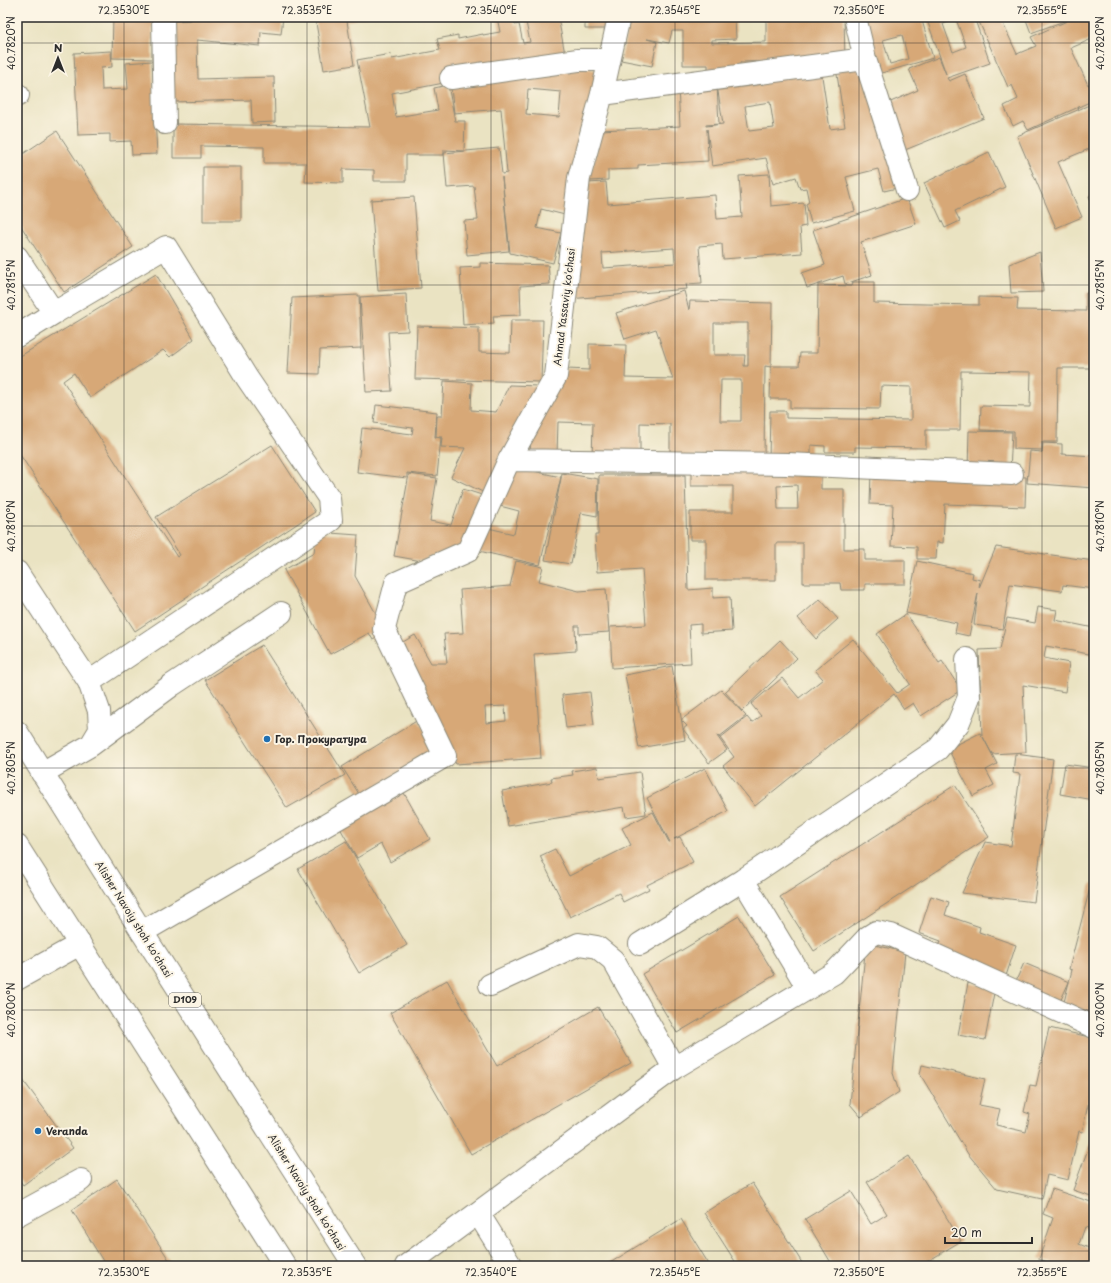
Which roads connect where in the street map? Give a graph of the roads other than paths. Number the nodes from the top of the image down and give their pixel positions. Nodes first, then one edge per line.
1 (164, 17) edge
2 (619, 17) edge
3 (855, 17) edge
4 (865, 59) junction
5 (609, 60) junction
6 (451, 78) dead end
7 (602, 94) junction
8 (164, 123) dead end
9 (907, 190) dead end
10 (17, 257) edge
11 (54, 313) junction
12 (17, 336) edge
13 (509, 460) junction
14 (1012, 474) dead end
15 (17, 572) edge
16 (281, 613) dead end
17 (967, 659) dead end
18 (89, 682) junction
19 (17, 732) edge
20 (91, 745) junction
21 (42, 773) junction
22 (17, 846) edge
23 (743, 880) junction
24 (142, 932) junction
25 (80, 944) junction
26 (640, 944) dead end
27 (17, 979) edge
28 (490, 985) dead end
29 (808, 988) junction
30 (1094, 1027) edge
31 (674, 1068) junction
32 (81, 1180) dead end
33 (478, 1212) junction
34 (17, 1215) edge
35 (285, 1266) edge
36 (355, 1266) edge
37 (406, 1266) edge
38 (512, 1266) edge

1 - 8 main road
2 - 5 main road, Ahmad Yassaviy ko'chasi
3 - 4 main road
4 - 7 main road
4 - 9 main road
5 - 6 main road
5 - 7 main road, Ahmad Yassaviy ko'chasi
7 - 13 main road, Ahmad Yassaviy ko'chasi
10 - 11 main road
11 - 12 main road
11 - 18 main road
13 - 14 main road
13 - 24 main road, Ahmad Yassaviy ko'chasi
15 - 18 main road
16 - 20 main road
17 - 23 main road
18 - 20 main road
19 - 21 main road, Alisher Navoiy shoh ko'chasi / D109
20 - 21 main road
21 - 24 main road, Alisher Navoiy shoh ko'chasi / D109
22 - 25 main road
23 - 26 main road
23 - 29 main road
24 - 36 main road, Alisher Navoiy shoh ko'chasi / D109
25 - 27 main road
25 - 35 main road
28 - 31 main road
29 - 30 main road
29 - 31 main road
31 - 33 main road
32 - 34 main road
33 - 37 main road
33 - 38 main road

